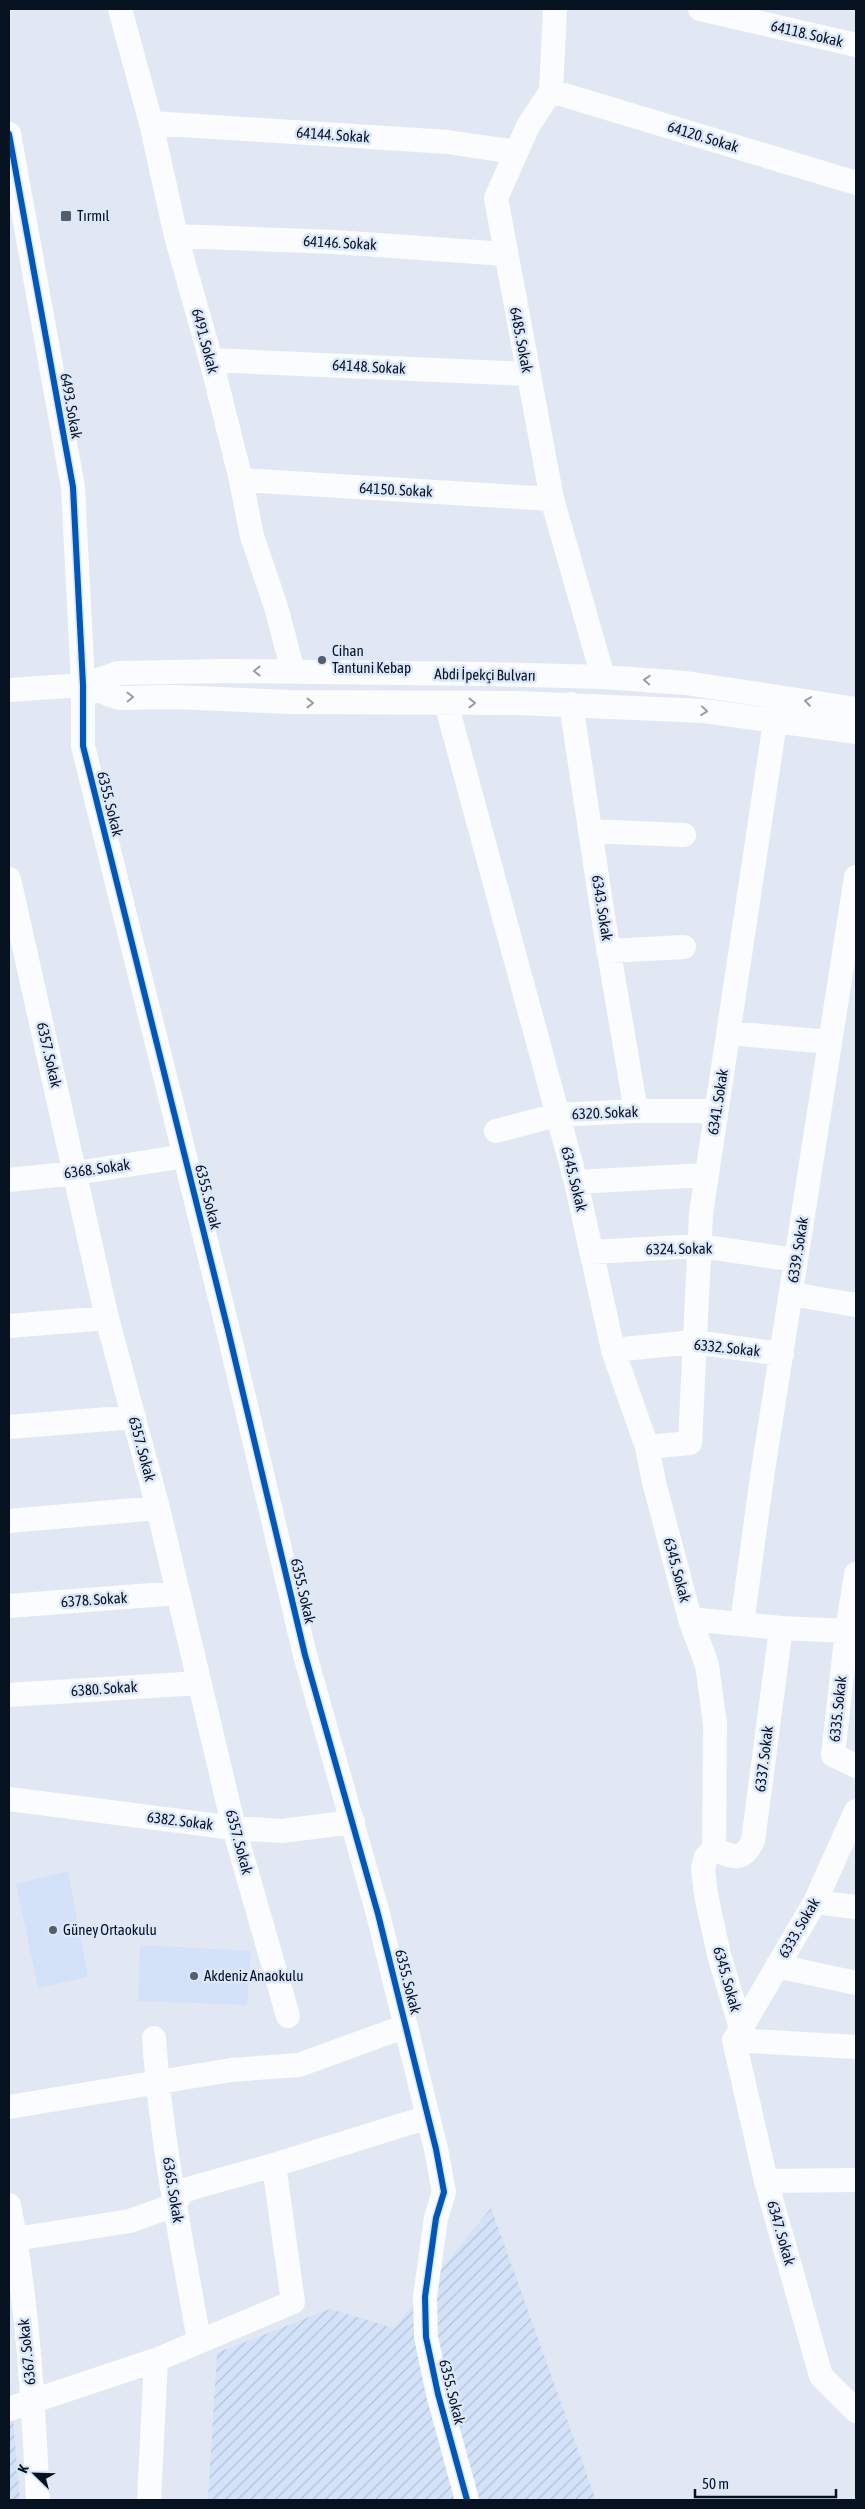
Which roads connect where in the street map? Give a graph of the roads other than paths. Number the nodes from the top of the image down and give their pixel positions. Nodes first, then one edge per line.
1 (120, 9) edge
2 (555, 9) edge
3 (700, 9) edge
4 (856, 45) edge
5 (551, 91) junction
6 (151, 123) junction
7 (9, 134) edge
8 (515, 152) junction
9 (856, 183) edge
10 (176, 236) junction
11 (505, 254) junction
12 (211, 360) junction
13 (528, 374) junction
14 (241, 480) junction
15 (552, 499) junction
16 (294, 671) junction
17 (603, 677) junction
18 (83, 685) junction
19 (9, 690) edge
20 (446, 703) junction
21 (571, 704) junction
22 (856, 709) edge
23 (775, 722) junction
24 (856, 732) edge
25 (590, 831) junction
26 (684, 835) dead end
27 (856, 877) edge
28 (9, 879) edge
29 (684, 947) dead end
30 (608, 951) junction
31 (729, 1033) junction
32 (830, 1042) junction
33 (636, 1111) junction
34 (716, 1111) junction
35 (557, 1115) junction
36 (496, 1131) dead end
37 (184, 1156) junction
38 (76, 1174) junction
39 (706, 1175) junction
40 (9, 1180) edge
41 (576, 1182) junction
42 (700, 1246) junction
43 (591, 1252) junction
44 (795, 1260) junction
45 (791, 1294) junction
46 (856, 1305) edge
47 (107, 1318) junction
48 (9, 1326) edge
49 (694, 1342) junction
50 (613, 1350) junction
51 (782, 1354) junction
52 (134, 1417) junction
53 (9, 1427) edge
54 (647, 1447) junction
55 (158, 1508) junction
56 (9, 1521) edge
57 (856, 1574) edge
58 (178, 1593) junction
59 (9, 1606) edge
60 (690, 1619) junction
61 (742, 1623) junction
62 (781, 1628) junction
63 (847, 1631) junction
64 (199, 1683) junction
65 (9, 1695) edge
66 (856, 1766) edge
67 (9, 1799) edge
68 (856, 1811) edge
69 (352, 1822) junction
70 (234, 1828) junction
71 (714, 1849) junction
72 (814, 1902) junction
73 (856, 1907) edge
74 (777, 1966) junction
75 (856, 1983) edge
76 (288, 2016) dead end
77 (406, 2026) junction
78 (738, 2034) junction
79 (154, 2038) dead end
80 (856, 2047) edge
81 (157, 2081) junction
82 (9, 2106) edge
83 (428, 2117) junction
84 (274, 2166) junction
85 (856, 2180) edge
86 (766, 2181) junction
87 (9, 2205) edge
88 (174, 2205) junction
89 (15, 2239) junction
90 (199, 2340) junction
91 (156, 2360) junction
92 (32, 2401) junction
93 (853, 2403) edge
94 (9, 2409) edge
95 (38, 2500) edge
96 (149, 2500) edge
97 (467, 2500) edge

1 - 6 street, 6491. Sokak
2 - 5 street, 6485. Sokak
3 - 4 street, 64118. Sokak
5 - 8 street, 6485. Sokak
5 - 9 street, 64120. Sokak
6 - 8 street, 64144. Sokak
6 - 10 street, 6491. Sokak
7 - 18 street, 6493. Sokak
8 - 11 street, 6485. Sokak
10 - 11 street, 64146. Sokak
10 - 12 street, 6491. Sokak
11 - 13 street, 6485. Sokak
12 - 13 street, 64148. Sokak
12 - 14 street, 6491. Sokak
13 - 15 street, 6485. Sokak
14 - 15 street, 64150. Sokak
14 - 16 street, 6491. Sokak
15 - 17 street, 6485. Sokak
16 - 17 street, Abdi İpekçi Bulvarı
16 -> 18 street, Abdi İpekçi Bulvarı
22 -> 17 street, Abdi İpekçi Bulvarı
18 - 19 street, Abdi İpekçi Bulvarı
18 -> 20 street, Abdi İpekçi Bulvarı
18 - 37 street, 6355. Sokak
20 -> 21 street, Abdi İpekçi Bulvarı
20 - 35 street, 6345. Sokak
21 -> 23 street, Abdi İpekçi Bulvarı
21 - 25 street, 6343. Sokak
23 - 24 street, Abdi İpekçi Bulvarı
23 - 31 street, 6341. Sokak
25 - 26 street
25 - 30 street, 6343. Sokak
27 - 32 street, 6339. Sokak
28 - 38 street, 6357. Sokak
29 - 30 street
30 - 33 street, 6343. Sokak
31 - 32 street
31 - 34 street, 6341. Sokak
32 - 44 street, 6339. Sokak
33 - 34 street, 6320. Sokak
33 - 35 street, 6320. Sokak
34 - 39 street, 6341. Sokak
35 - 36 street, 6320. Sokak
35 - 41 street, 6345. Sokak
37 - 38 street, 6368. Sokak
37 - 69 street, 6355. Sokak
38 - 40 street, 6368. Sokak
38 - 47 street, 6357. Sokak
39 - 41 street
39 - 42 street, 6341. Sokak
41 - 43 street, 6345. Sokak
42 - 43 street, 6324. Sokak
42 - 44 street, 6324. Sokak
42 - 49 street, 6341. Sokak
43 - 50 street, 6345. Sokak
44 - 45 street, 6339. Sokak
45 - 46 street
45 - 51 street, 6339. Sokak
47 - 48 street
47 - 52 street, 6357. Sokak
49 - 50 street, 6332. Sokak
49 - 51 street, 6332. Sokak
49 - 54 street, 6341. Sokak
50 - 54 street, 6345. Sokak
51 - 61 street, 6339. Sokak
52 - 53 street
52 - 55 street, 6357. Sokak
54 - 60 street, 6345. Sokak
55 - 56 street
55 - 58 street, 6357. Sokak
57 - 63 street, 6335. Sokak
58 - 59 street, 6378. Sokak
58 - 64 street, 6357. Sokak
60 - 61 street
60 - 71 street, 6345. Sokak
61 - 62 street
62 - 63 street
62 - 71 street, 6337. Sokak
63 - 66 street, 6335. Sokak
64 - 65 street, 6380. Sokak
64 - 70 street, 6357. Sokak
67 - 70 street, 6382. Sokak
68 - 72 street, 6333. Sokak
69 - 70 street, 6382. Sokak
69 - 77 street, 6355. Sokak
70 - 76 street, 6357. Sokak
71 - 78 street, 6345. Sokak
72 - 73 street
72 - 74 street, 6333. Sokak
74 - 75 street
74 - 78 street, 6333. Sokak
77 - 81 street
77 - 83 street, 6355. Sokak
78 - 80 street
78 - 86 street, 6347. Sokak
79 - 81 street, 6365. Sokak
81 - 82 street
81 - 88 street, 6365. Sokak
83 - 84 street
83 - 97 street, 6355. Sokak
84 - 88 street
84 - 90 street
85 - 86 street
86 - 93 street, 6347. Sokak
87 - 89 street, 6367. Sokak
88 - 89 street
88 - 90 street, 6365. Sokak
89 - 92 street, 6367. Sokak
90 - 91 street
91 - 92 street
91 - 96 street
92 - 94 street
92 - 95 street, 6367. Sokak

